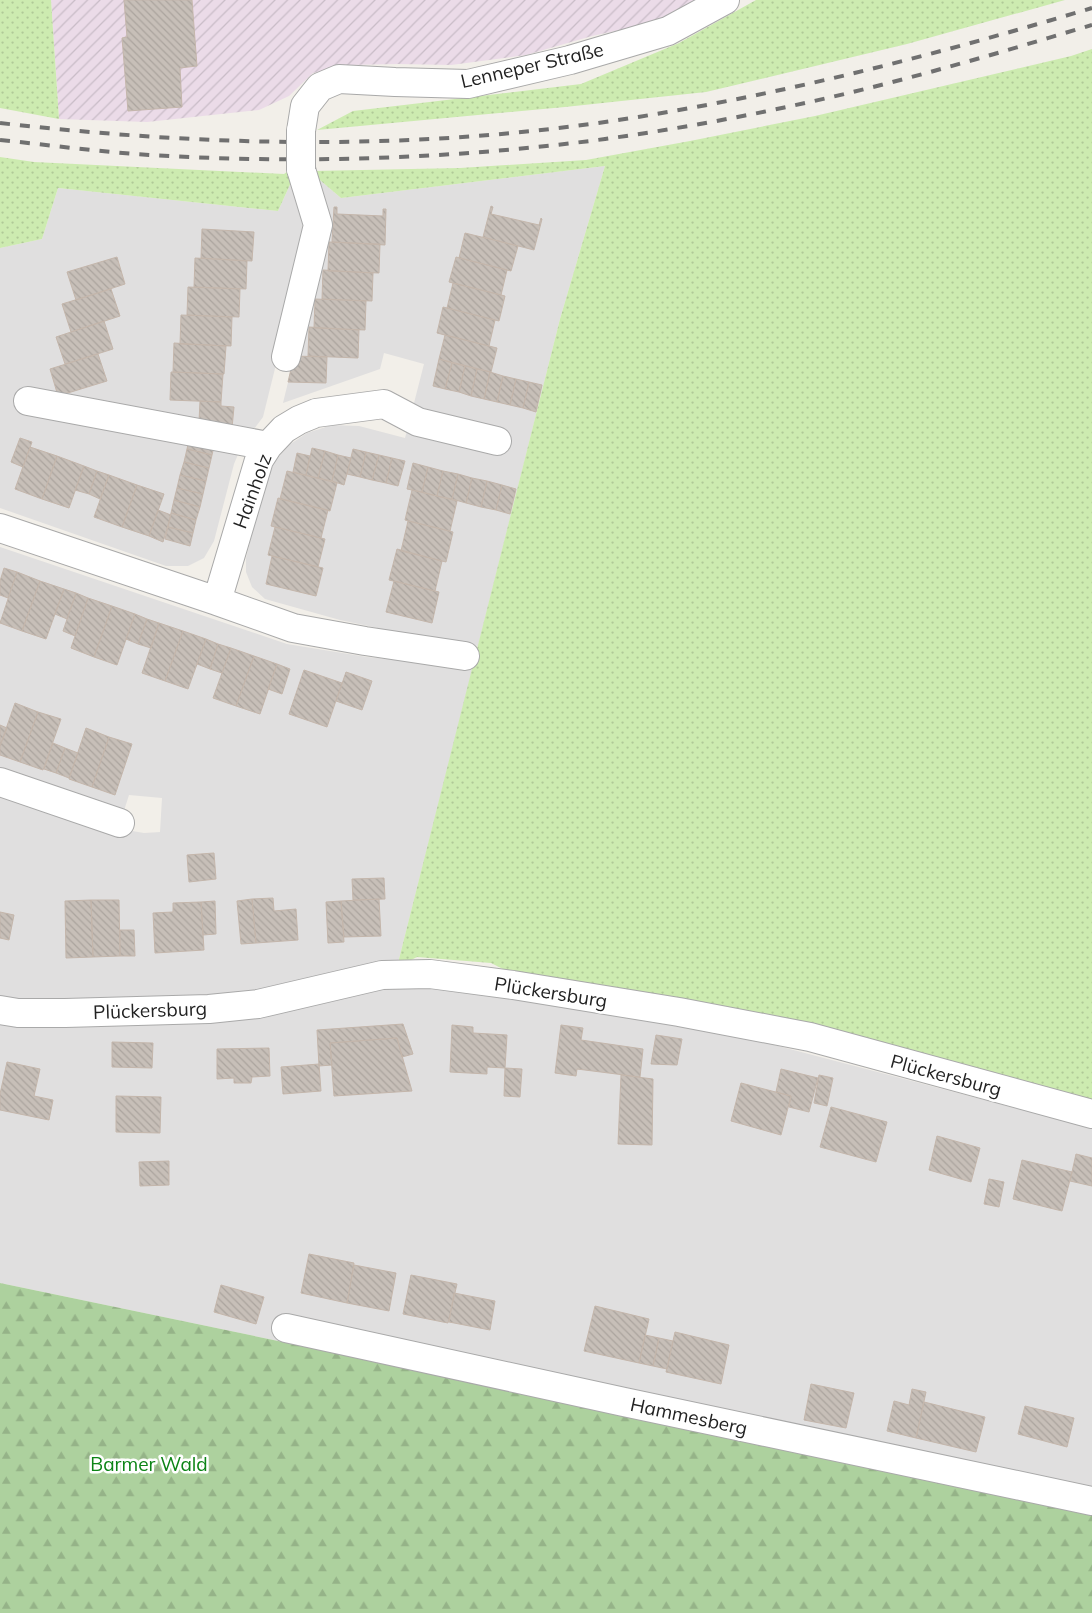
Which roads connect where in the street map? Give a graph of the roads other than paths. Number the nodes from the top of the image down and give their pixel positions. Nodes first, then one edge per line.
1 (724, 0) edge
2 (286, 358) dead end
3 (28, 402) dead end
4 (497, 441) dead end
5 (268, 446) junction
6 (0, 528) edge
7 (217, 601) junction
8 (465, 656) dead end
9 (0, 782) edge
10 (120, 823) dead end
11 (0, 1010) edge
12 (1092, 1114) edge
13 (286, 1328) dead end
14 (1092, 1500) edge

1 - 2 street, Lenneper Straße, bridge
3 - 5 street
4 - 5 street, Hainholz
5 - 7 street, Hainholz
6 - 7 street
7 - 8 street
9 - 10 street
11 - 12 street, Plückersburg
13 - 14 street, Hammesberg

